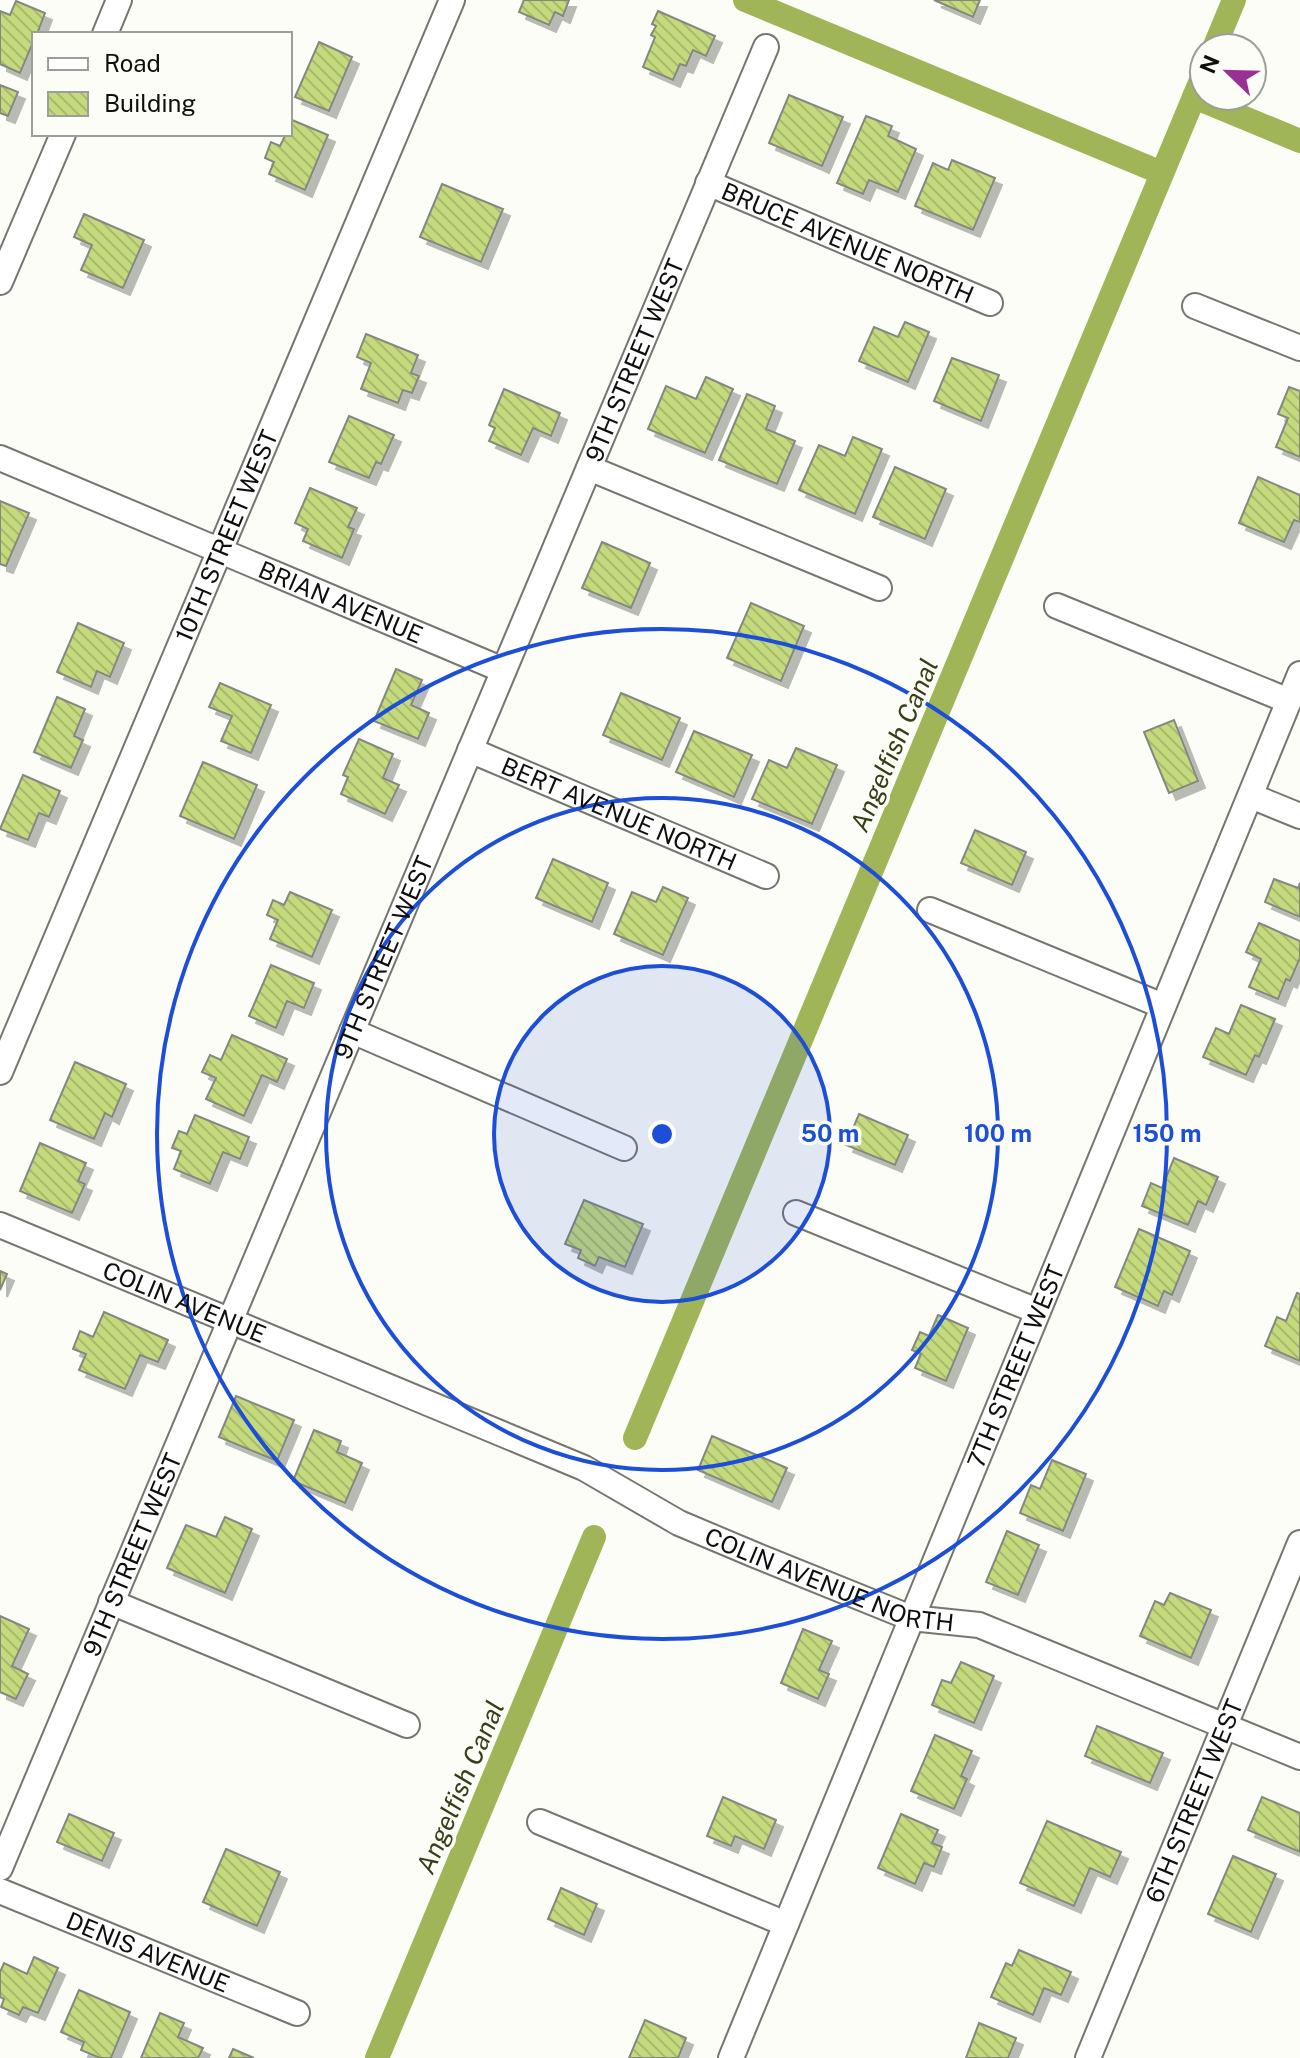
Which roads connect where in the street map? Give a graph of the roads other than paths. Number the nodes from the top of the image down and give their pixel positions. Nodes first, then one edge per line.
1 (119, 0) edge
2 (452, 0) edge
3 (106, 32) edge
4 (766, 47) dead end
5 (62, 136) edge
6 (708, 183) junction
7 (0, 282) edge
8 (990, 303) dead end
9 (1195, 306) dead end
10 (1300, 348) edge
11 (0, 458) edge
12 (589, 468) junction
13 (220, 552) junction
14 (879, 588) dead end
15 (1057, 606) dead end
16 (503, 670) junction
17 (1300, 674) edge
18 (1289, 701) junction
19 (470, 750) junction
20 (1251, 796) junction
21 (1300, 816) edge
22 (766, 876) dead end
23 (930, 910) dead end
24 (1163, 1006) junction
25 (352, 1031) junction
26 (0, 1072) edge
27 (624, 1148) dead end
28 (796, 1213) dead end
29 (0, 1225) edge
30 (1037, 1311) junction
31 (229, 1321) junction
32 (371, 1378) joint
33 (1300, 1543) edge
34 (111, 1602) junction
35 (911, 1618) junction
36 (407, 1725) dead end
37 (1225, 1726) junction
38 (1300, 1757) edge
39 (540, 1822) dead end
40 (0, 1868) edge
41 (0, 1891) edge
42 (786, 1924) junction
43 (297, 2013) dead end
44 (731, 2058) edge
45 (1088, 2058) edge

1 - 3 street
2 - 13 street, 10TH STREET WEST
4 - 6 street, 9TH STREET WEST
5 - 7 street
6 - 8 street, BRUCE AVENUE NORTH
6 - 12 street, 9TH STREET WEST
9 - 10 street
11 - 13 street, BRIAN AVENUE
12 - 14 street
12 - 16 street, 9TH STREET WEST
13 - 16 street, BRIAN AVENUE
13 - 26 street, 10TH STREET WEST
15 - 18 street
16 - 19 street, 9TH STREET WEST
17 - 18 street, 7TH STREET WEST
18 - 20 street, 7TH STREET WEST
19 - 22 street, BERT AVENUE NORTH
19 - 25 street, 9TH STREET WEST
20 - 21 street
20 - 24 street, 7TH STREET WEST
23 - 24 street
24 - 30 street, 7TH STREET WEST
25 - 27 street
25 - 31 street, 9TH STREET WEST
28 - 30 street
29 - 31 street, COLIN AVENUE
30 - 35 street, 7TH STREET WEST
31 - 32 street, COLIN AVENUE
31 - 34 street, 9TH STREET WEST
32 - 35 street, COLIN AVENUE NORTH
33 - 37 street, 6TH STREET WEST
34 - 36 street
34 - 40 street, 9TH STREET WEST
35 - 37 street, COLIN AVENUE NORTH
35 - 42 street, 7TH STREET WEST
37 - 38 street, COLIN AVENUE NORTH
37 - 45 street, 6TH STREET WEST
39 - 42 street
41 - 43 street, DENIS AVENUE
42 - 44 street, 7TH STREET WEST

